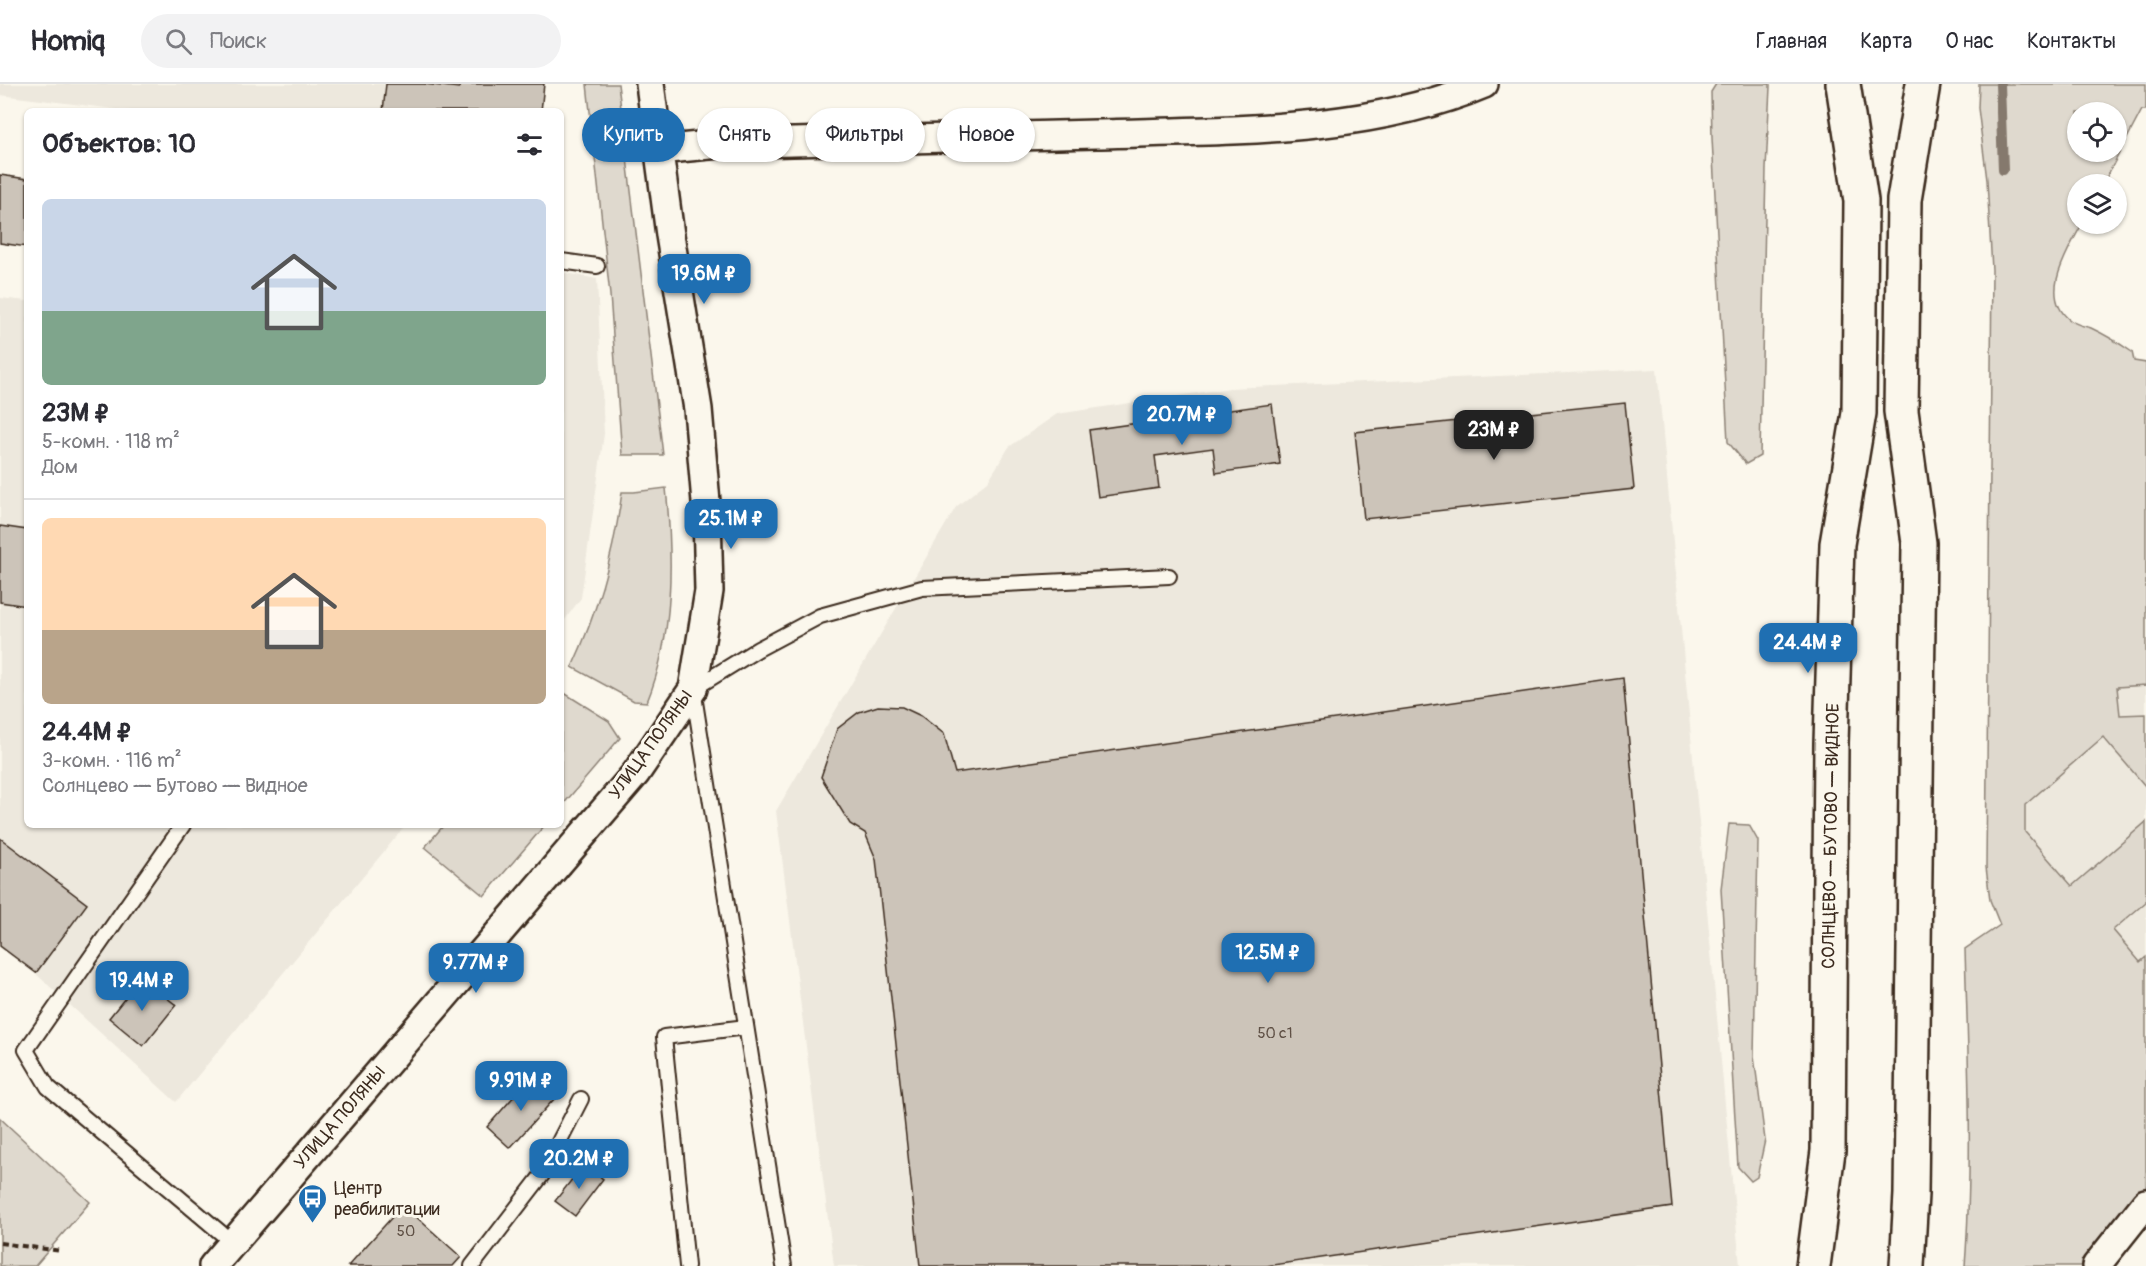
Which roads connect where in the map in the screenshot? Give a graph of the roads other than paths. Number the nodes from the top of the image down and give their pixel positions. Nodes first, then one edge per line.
1 (650, 84) edge
2 (1484, 84) edge
3 (1843, 84) edge
4 (1923, 84) edge
5 (653, 108) edge
6 (685, 147) edge
7 (660, 162) edge
8 (564, 261) edge
9 (597, 266) dead end
10 (1169, 576) dead end
11 (693, 689) junction
12 (181, 828) edge
13 (746, 1027) junction
14 (581, 1099) dead end
15 (2146, 1203) edge
16 (233, 1243) junction
17 (213, 1266) edge
18 (472, 1266) edge
19 (687, 1266) edge
20 (784, 1266) edge
21 (1813, 1266) edge
22 (1907, 1266) edge
23 (2096, 1266) edge

1 - 5 street, УЛИЦА ПОЛЯНЫ
2 - 6 street
3 - 21 main road, СОЛНЦЕВО — БУТОВО — ВИДНОЕ
4 - 22 main road
7 - 11 street, УЛИЦА ПОЛЯНЫ
8 - 9 lane
10 - 11 lane
11 - 13 lane
11 - 16 street, УЛИЦА ПОЛЯНЫ
12 - 16 lane
13 - 19 lane
13 - 20 lane
14 - 18 lane
15 - 23 street
16 - 17 street, УЛИЦА ПОЛЯНЫ

